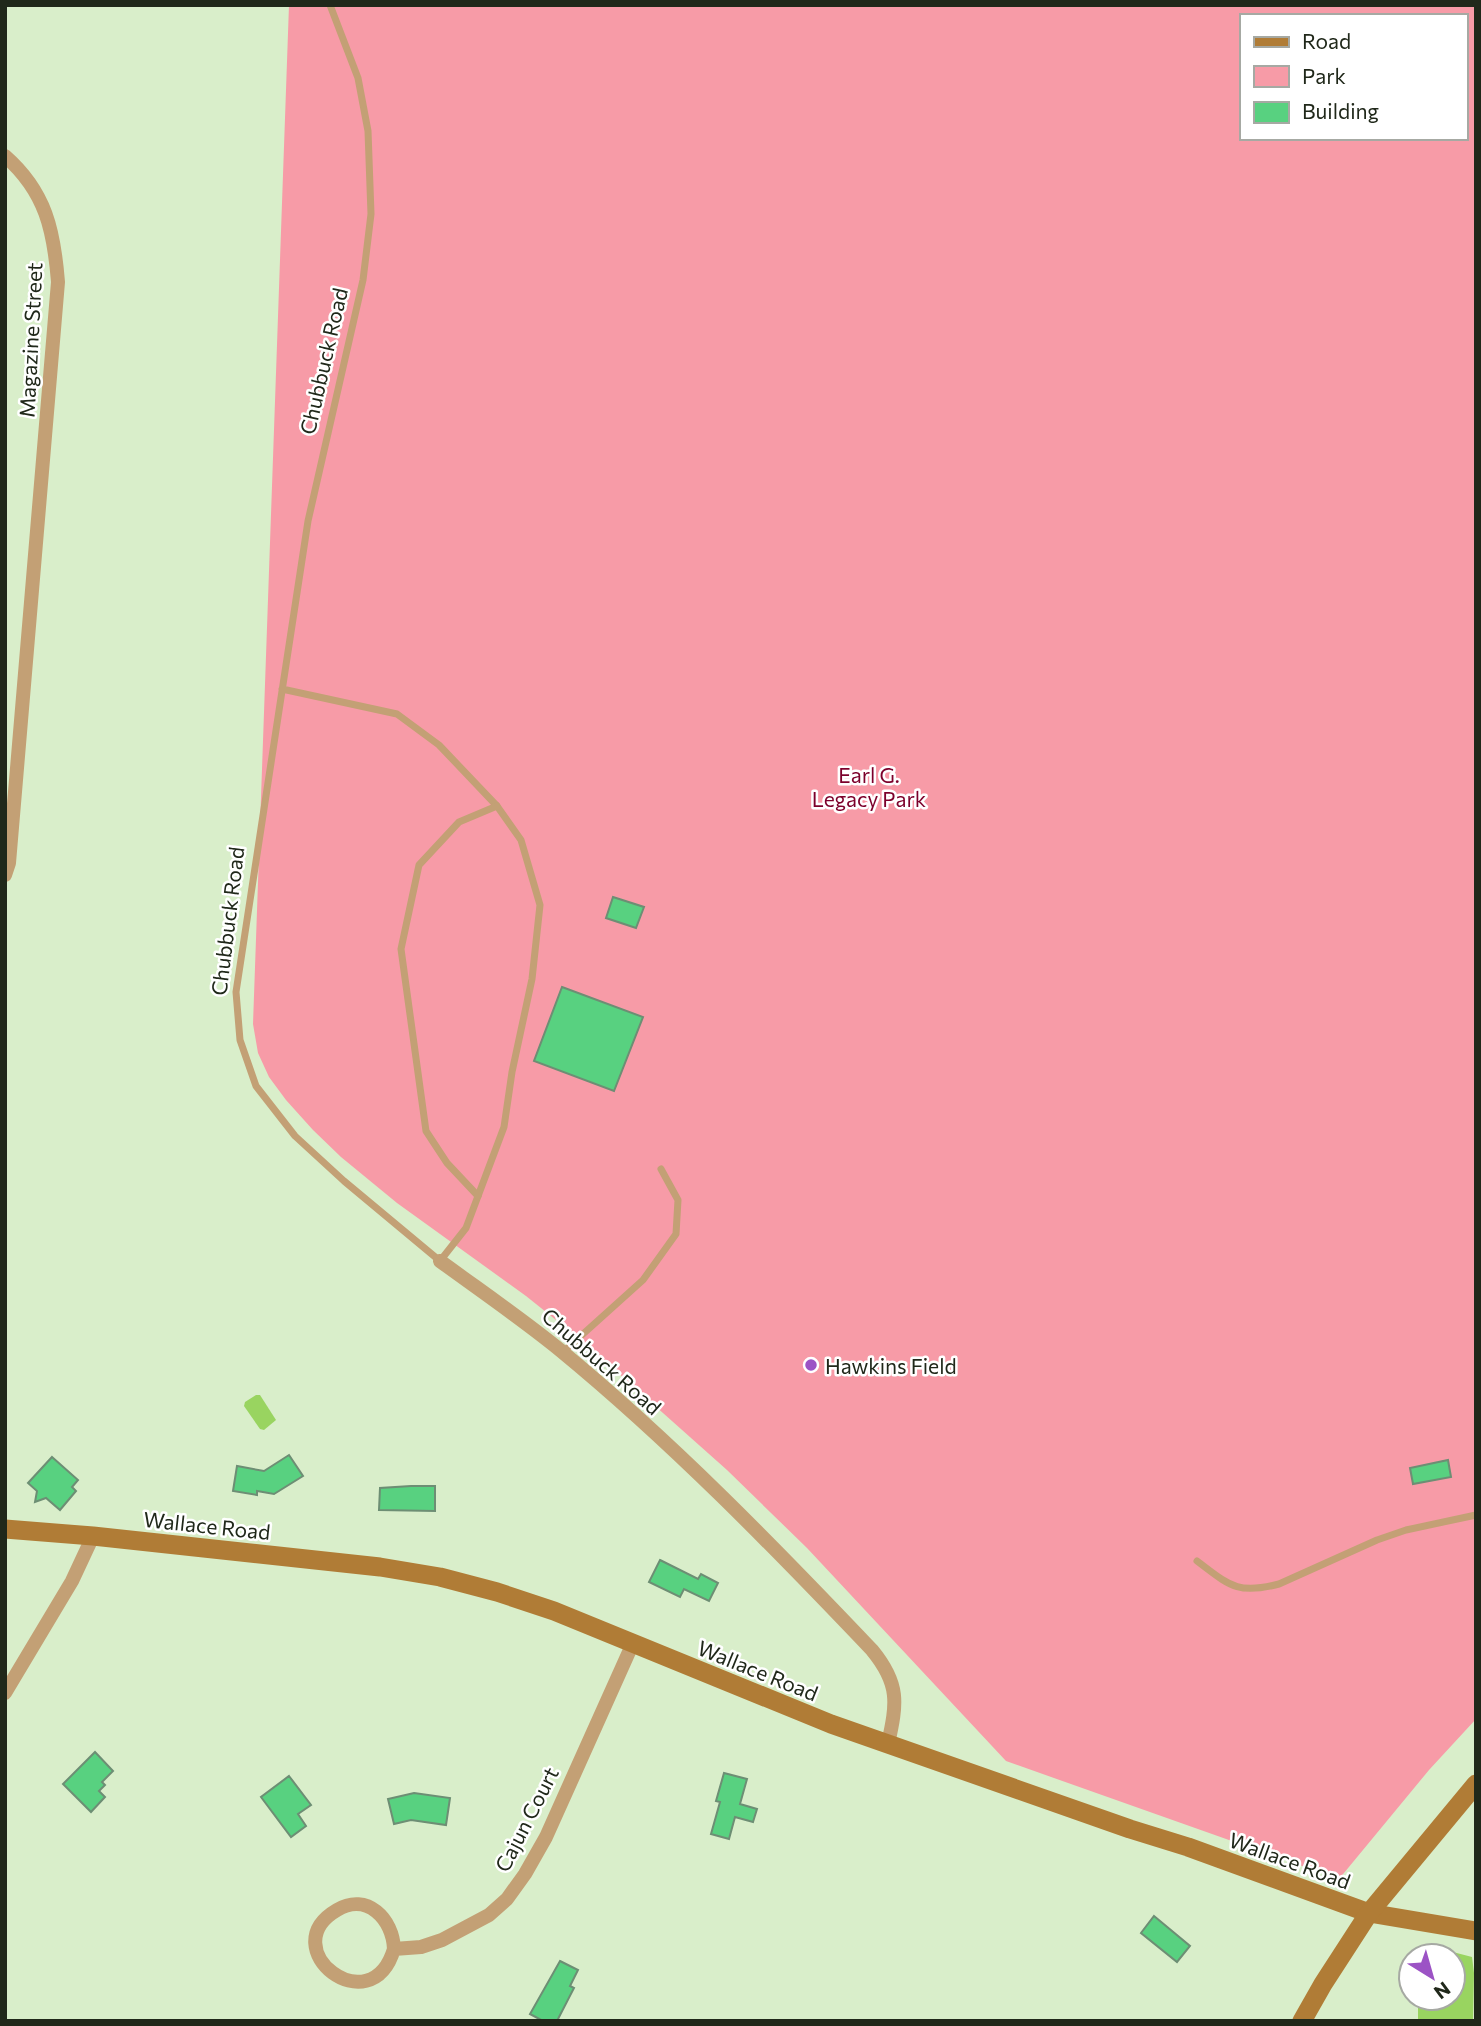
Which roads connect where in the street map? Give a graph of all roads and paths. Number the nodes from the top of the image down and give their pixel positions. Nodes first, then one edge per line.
1 (330, 5) edge
2 (5, 156) edge
3 (282, 689) junction
4 (497, 807) junction
5 (5, 876) edge
6 (661, 1169) dead end
7 (478, 1196) junction
8 (440, 1261) junction
9 (563, 1353) junction
10 (1476, 1516) edge
11 (5, 1530) edge
12 (93, 1536) junction
13 (1197, 1561) dead end
14 (632, 1643) junction
15 (5, 1693) edge
16 (888, 1744) junction
17 (1476, 1784) edge
18 (1369, 1913) junction
19 (1476, 1931) edge
20 (394, 1949) junction
21 (1302, 2021) edge

1 - 3 lane, Chubbuck Road
2 - 5 street, Magazine Street
3 - 4 lane
3 - 8 lane, Chubbuck Road
4 - 7 lane
4 - 7 lane
6 - 9 lane
7 - 8 lane
8 - 9 street, Chubbuck Road
9 - 16 street, Chubbuck Road
10 - 13 lane
11 - 12 street, Wallace Road
12 - 14 street, Wallace Road
12 - 15 street
14 - 16 street, Wallace Road
14 - 20 street, Cajun Court
16 - 18 street, Wallace Road
17 - 18 street
18 - 19 street, Wallace Road
18 - 21 street
20 - 20 street

